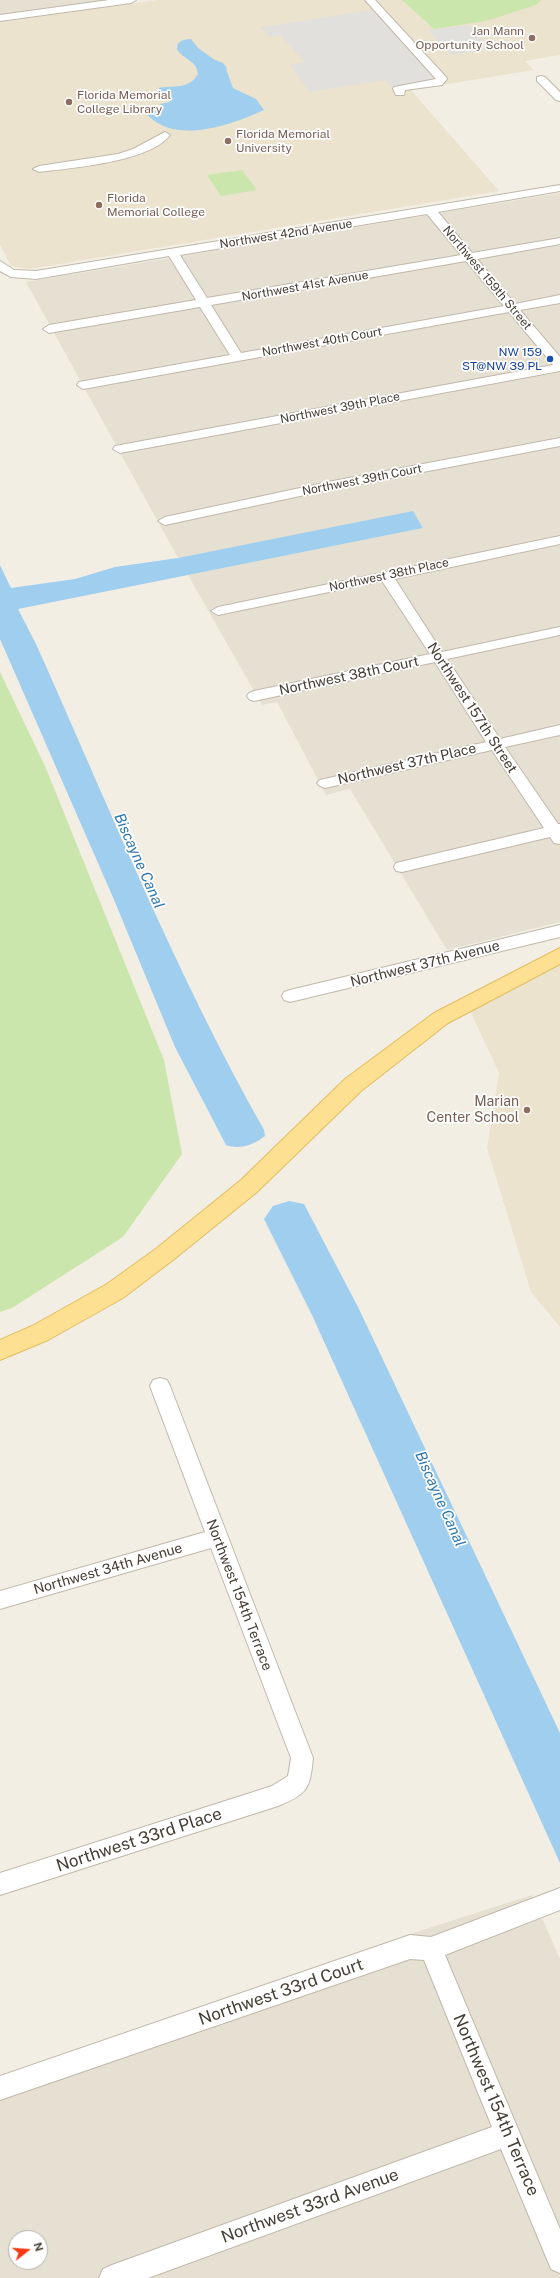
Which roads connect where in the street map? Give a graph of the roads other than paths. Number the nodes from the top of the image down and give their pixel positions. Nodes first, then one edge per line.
1 (131, 0) edge
2 (370, 0) edge
3 (0, 18) edge
4 (541, 79) dead end
5 (400, 93) dead end
6 (560, 98) edge
7 (165, 135) dead end
8 (39, 169) dead end
9 (560, 188) edge
10 (430, 210) junction
11 (560, 241) edge
12 (172, 252) junction
13 (470, 257) junction
14 (0, 265) edge
15 (560, 298) edge
16 (205, 303) junction
17 (512, 307) junction
18 (50, 329) dead end
19 (238, 357) junction
20 (560, 366) edge
21 (83, 385) dead end
22 (560, 442) edge
23 (120, 449) dead end
24 (165, 521) dead end
25 (560, 540) edge
26 (386, 576) junction
27 (218, 611) dead end
28 (560, 631) edge
29 (439, 658) junction
30 (254, 696) dead end
31 (560, 730) edge
32 (496, 745) junction
33 (325, 782) dead end
34 (558, 833) edge
35 (402, 867) dead end
36 (560, 931) edge
37 (560, 955) edge
38 (290, 996) dead end
39 (0, 1350) edge
40 (160, 1386) dead end
41 (216, 1538) junction
42 (0, 1600) edge
43 (278, 1795) joint
44 (0, 1884) edge
45 (560, 1899) edge
46 (431, 1950) junction
47 (0, 2088) edge
48 (508, 2134) junction
49 (560, 2260) edge
50 (112, 2278) edge

1 - 3 street
2 - 5 street
4 - 6 street
7 - 8 street
9 - 10 street, Northwest 42nd Avenue
10 - 12 street, Northwest 42nd Avenue
10 - 13 street, Northwest 159th Street
11 - 13 street, Northwest 41st Avenue
12 - 14 street, Northwest 42nd Avenue
12 - 16 street
13 - 16 street, Northwest 41st Avenue
13 - 17 street, Northwest 159th Street
15 - 17 street, Northwest 40th Court
16 - 18 street, Northwest 41st Avenue
16 - 19 street
17 - 19 street, Northwest 40th Court
17 - 20 street, Northwest 159th Street
19 - 21 street, Northwest 40th Court
20 - 23 street, Northwest 39th Place
22 - 24 street, Northwest 39th Court
25 - 26 street, Northwest 38th Place
26 - 27 street, Northwest 38th Place
26 - 29 street, Northwest 157th Street
28 - 29 street, Northwest 38th Court
29 - 30 street, Northwest 38th Court
29 - 32 street, Northwest 157th Street
31 - 32 street, Northwest 37th Place
32 - 33 street, Northwest 37th Place
32 - 34 street, Northwest 157th Street
34 - 35 street
36 - 38 street, Northwest 37th Avenue
37 - 39 main road
40 - 41 street, Northwest 154th Terrace
41 - 42 street, Northwest 34th Avenue
41 - 43 street, Northwest 154th Terrace
43 - 44 street, Northwest 33rd Place
45 - 46 street, Northwest 33rd Court
46 - 47 street, Northwest 33rd Court
46 - 48 street, Northwest 154th Terrace
48 - 49 street, Northwest 154th Terrace
48 - 50 street, Northwest 33rd Avenue

